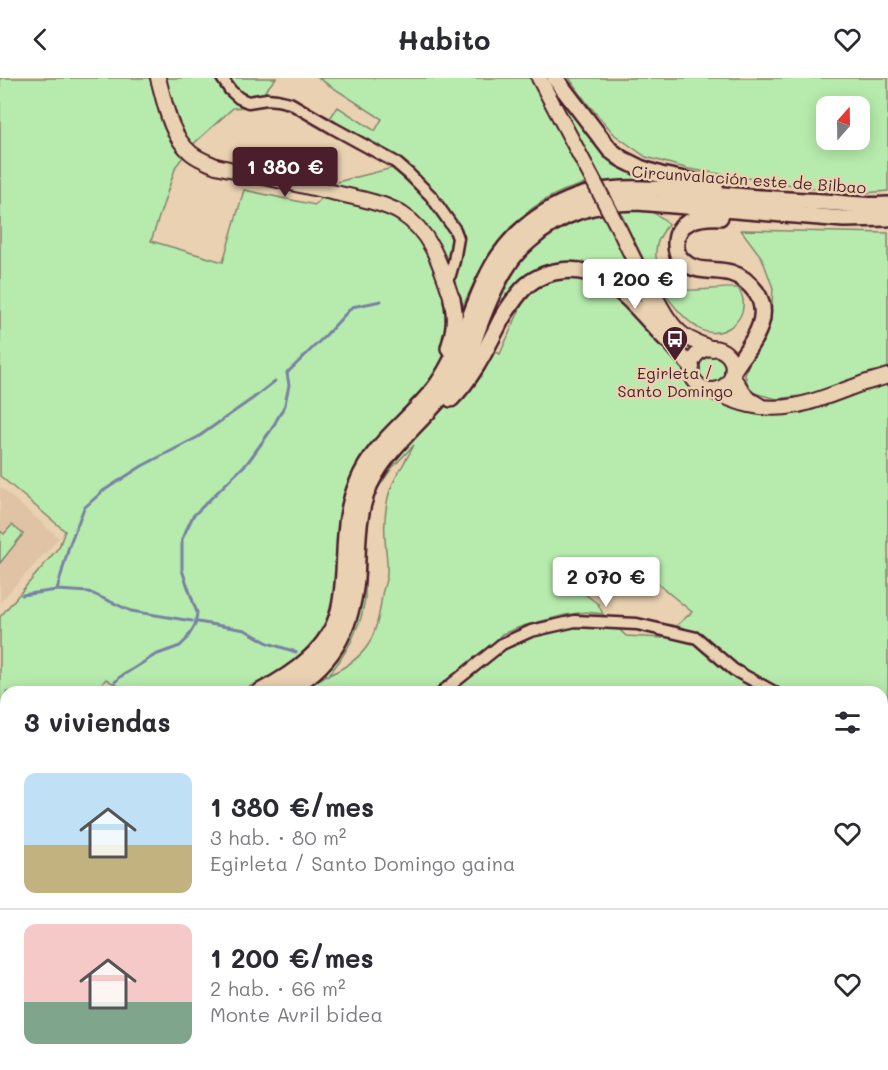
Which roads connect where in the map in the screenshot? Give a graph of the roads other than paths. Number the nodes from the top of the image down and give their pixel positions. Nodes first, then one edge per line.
1 (158, 78) edge
2 (222, 78) edge
3 (539, 78) edge
4 (555, 78) edge
5 (800, 201) junction
6 (888, 205) edge
7 (809, 216) junction
8 (888, 218) edge
9 (780, 220) junction
10 (888, 226) edge
11 (456, 251) junction
12 (638, 266) junction
13 (445, 279) junction
14 (452, 298) junction
15 (667, 340) junction
16 (712, 349) junction
17 (692, 369) junction
18 (732, 373) junction
19 (888, 376) edge
20 (706, 389) junction
21 (423, 401) junction
22 (764, 407) junction
23 (424, 417) junction
24 (270, 686) edge
25 (293, 686) edge
26 (450, 686) edge
27 (763, 686) edge

1 - 13 street
2 - 11 street
3 - 12 street, bridge
4 - 5 main road
5 - 6 main road, Circunvalación este de Bilbao
5 - 21 main road, Circunvalación este de Bilbao
7 - 8 main road, Circunvalación este de Bilbao
7 - 9 main road
7 - 23 main road, Circunvalación este de Bilbao
9 - 10 main road
9 - 18 main road
11 - 13 street
11 - 14 street
12 - 15 street
12 - 16 street
13 - 14 street
14 - 21 main road
15 - 17 street
15 - 23 main road
16 - 17 street
16 - 18 street
17 - 20 street
18 - 20 street
18 - 22 street
19 - 22 street
20 - 22 street
21 - 24 main road, Circunvalación este de Bilbao
23 - 25 main road, Circunvalación este de Bilbao
26 - 27 street

